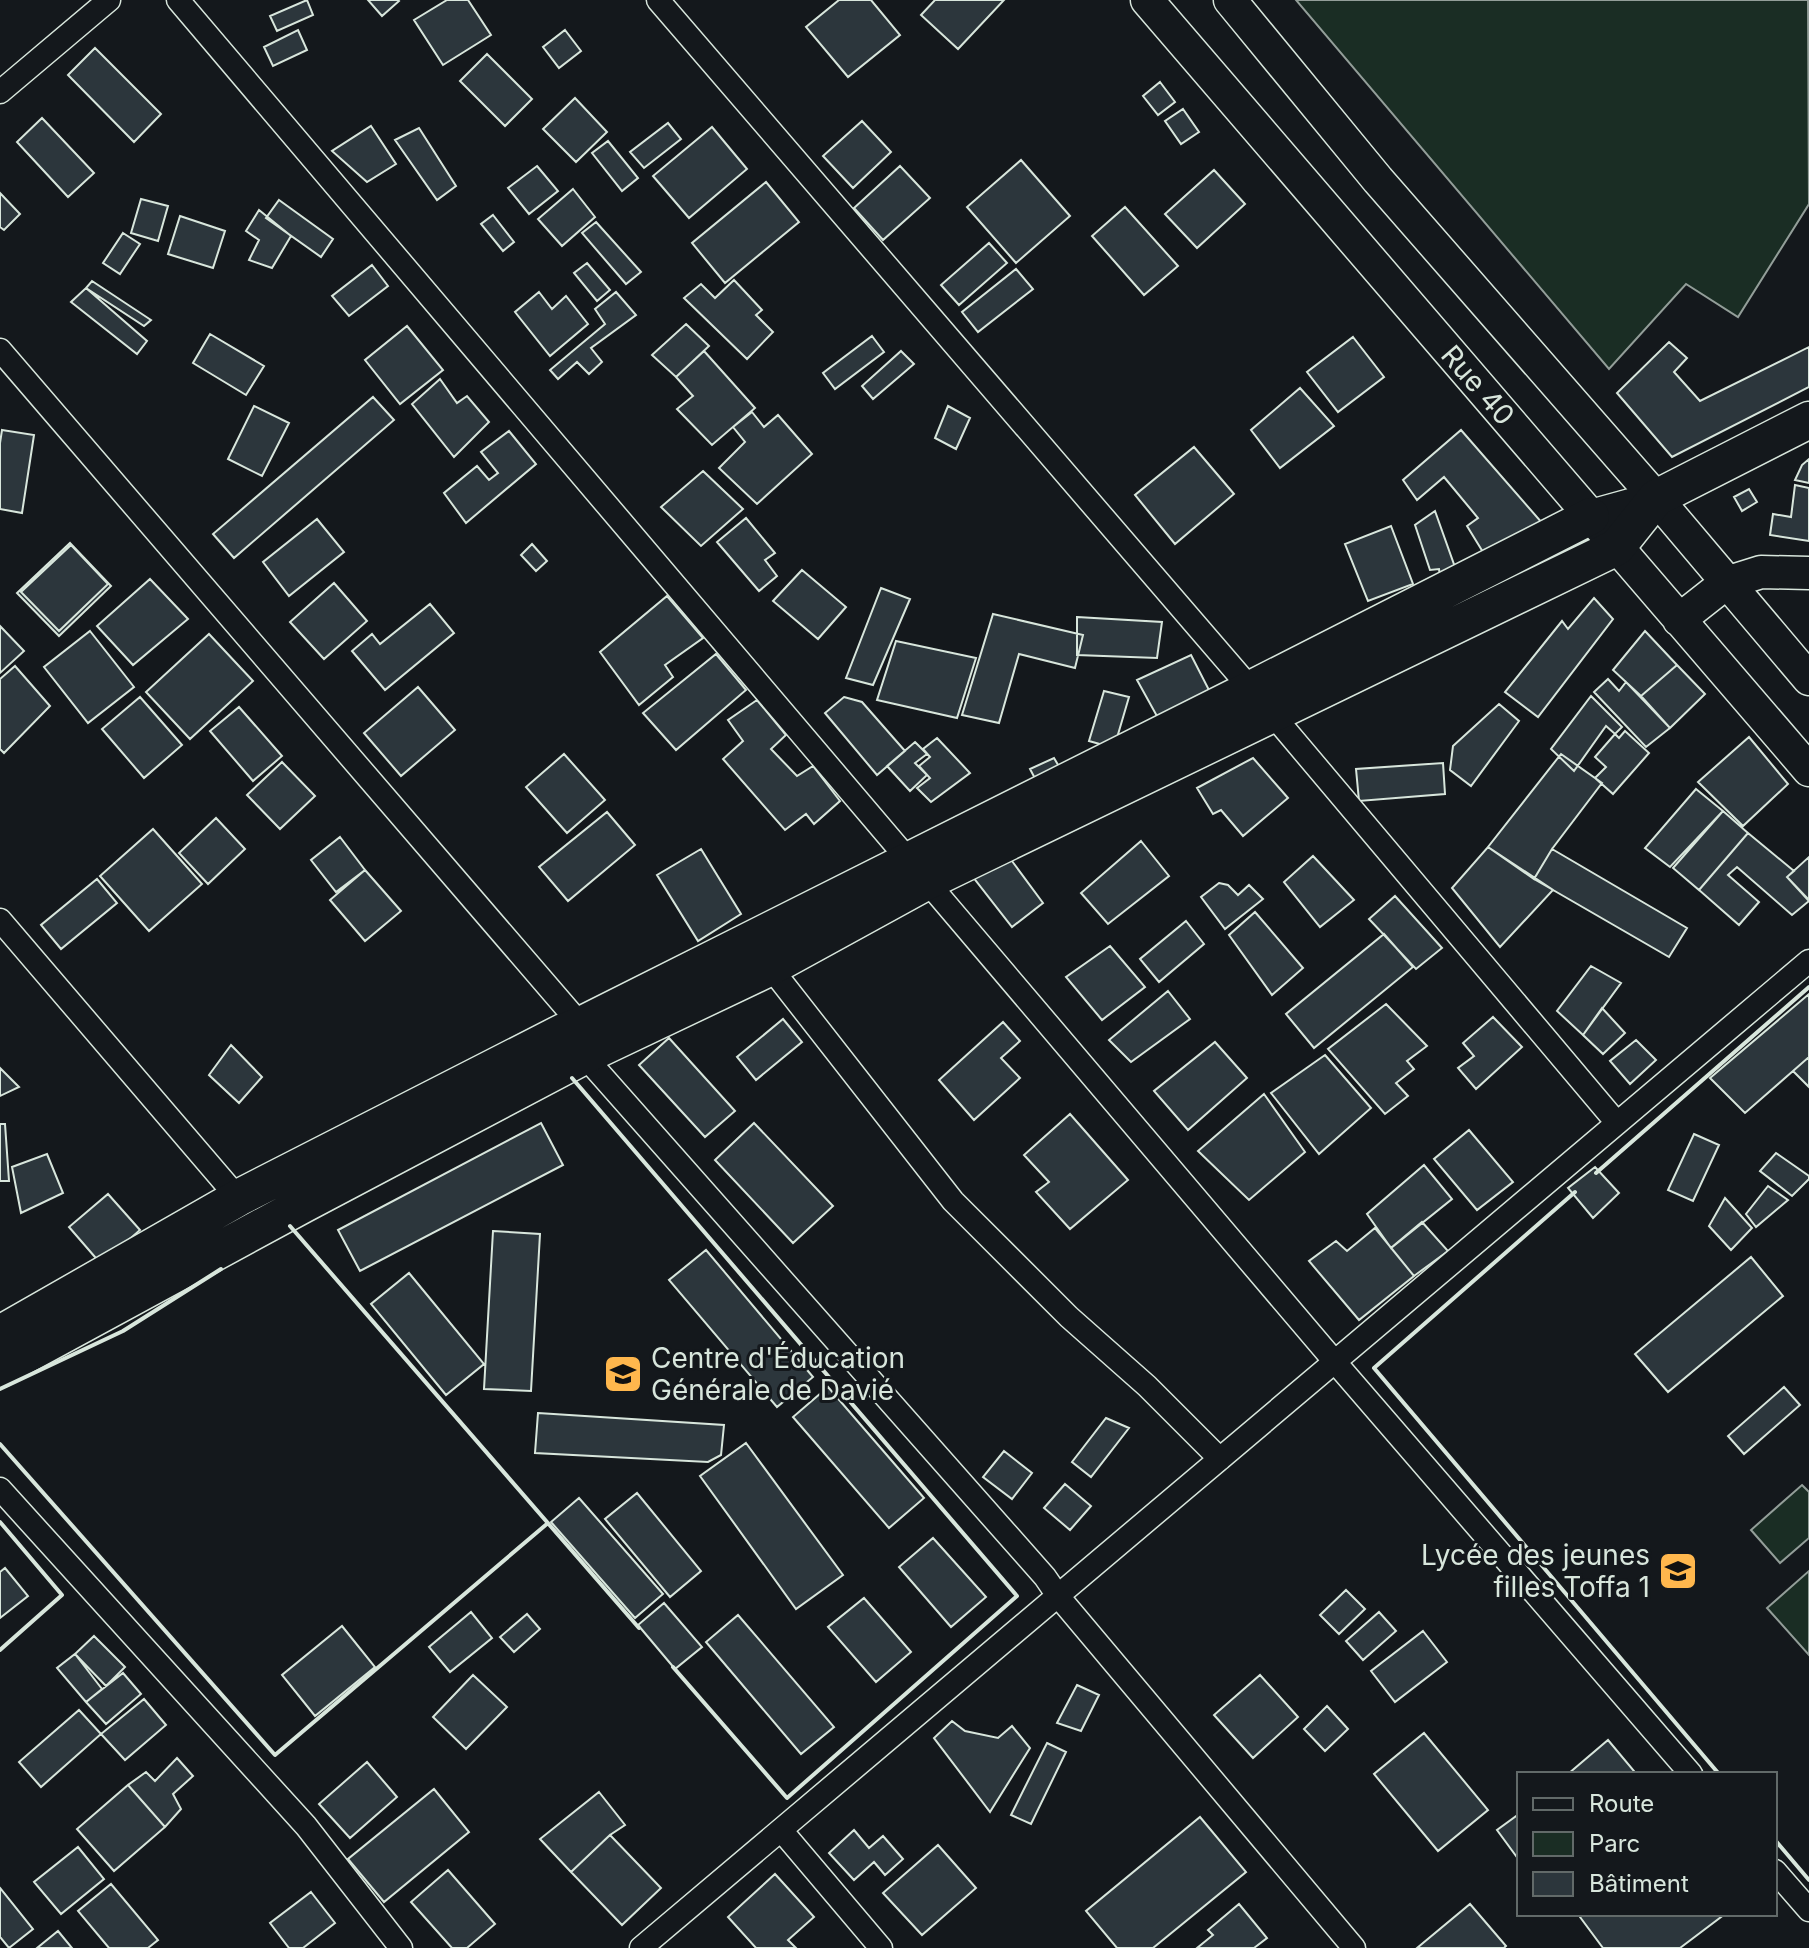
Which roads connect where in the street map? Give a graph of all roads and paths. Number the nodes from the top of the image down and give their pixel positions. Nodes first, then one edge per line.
1 (109, 0) edge
2 (178, 0) edge
3 (658, 0) edge
4 (1147, 0) edge
5 (1230, 0) edge
6 (0, 92) edge
7 (0, 350) edge
8 (1809, 420) edge
9 (1656, 498) junction
10 (1591, 516) junction
11 (1617, 547) junction
12 (1809, 573) edge
13 (1726, 583) junction
14 (1679, 620) junction
15 (1809, 679) edge
16 (1262, 702) junction
17 (1809, 770) edge
18 (917, 871) junction
19 (0, 920) edge
20 (761, 954) junction
21 (1809, 961) edge
22 (576, 1038) junction
23 (1617, 1123) junction
24 (238, 1198) junction
25 (0, 1334) edge
26 (1335, 1362) junction
27 (0, 1369) edge
28 (1220, 1459) junction
29 (0, 1489) edge
30 (1058, 1596) junction
31 (1689, 1772) edge
32 (781, 1830) junction
33 (1777, 1873) edge
34 (1809, 1910) edge
35 (401, 1948) edge
36 (641, 1948) edge
37 (881, 1948) edge
38 (1354, 1948) edge

1 - 6 street
2 - 18 street
3 - 16 street
4 - 10 main road, Rue 40
5 - 9 main road
7 - 22 street
8 - 9 main road
9 - 10 main road
9 - 11 main road
9 - 13 main road
10 - 11 main road, Rue 40
10 - 16 main road
11 - 14 main road, Rue 40
11 - 16 main road
12 - 13 main road
13 - 14 main road
13 - 15 main road
14 - 17 main road, Rue 40
16 - 18 main road
16 - 23 street
18 - 20 main road
18 - 26 street
19 - 24 street
20 - 22 main road
20 - 28 street
21 - 23 street
22 - 24 main road
22 - 27 main road
22 - 30 street
23 - 26 street
24 - 25 main road
26 - 28 street
26 - 31 street
28 - 30 street
29 - 35 street
30 - 32 street
30 - 38 street
32 - 36 street
32 - 37 street
33 - 34 street

